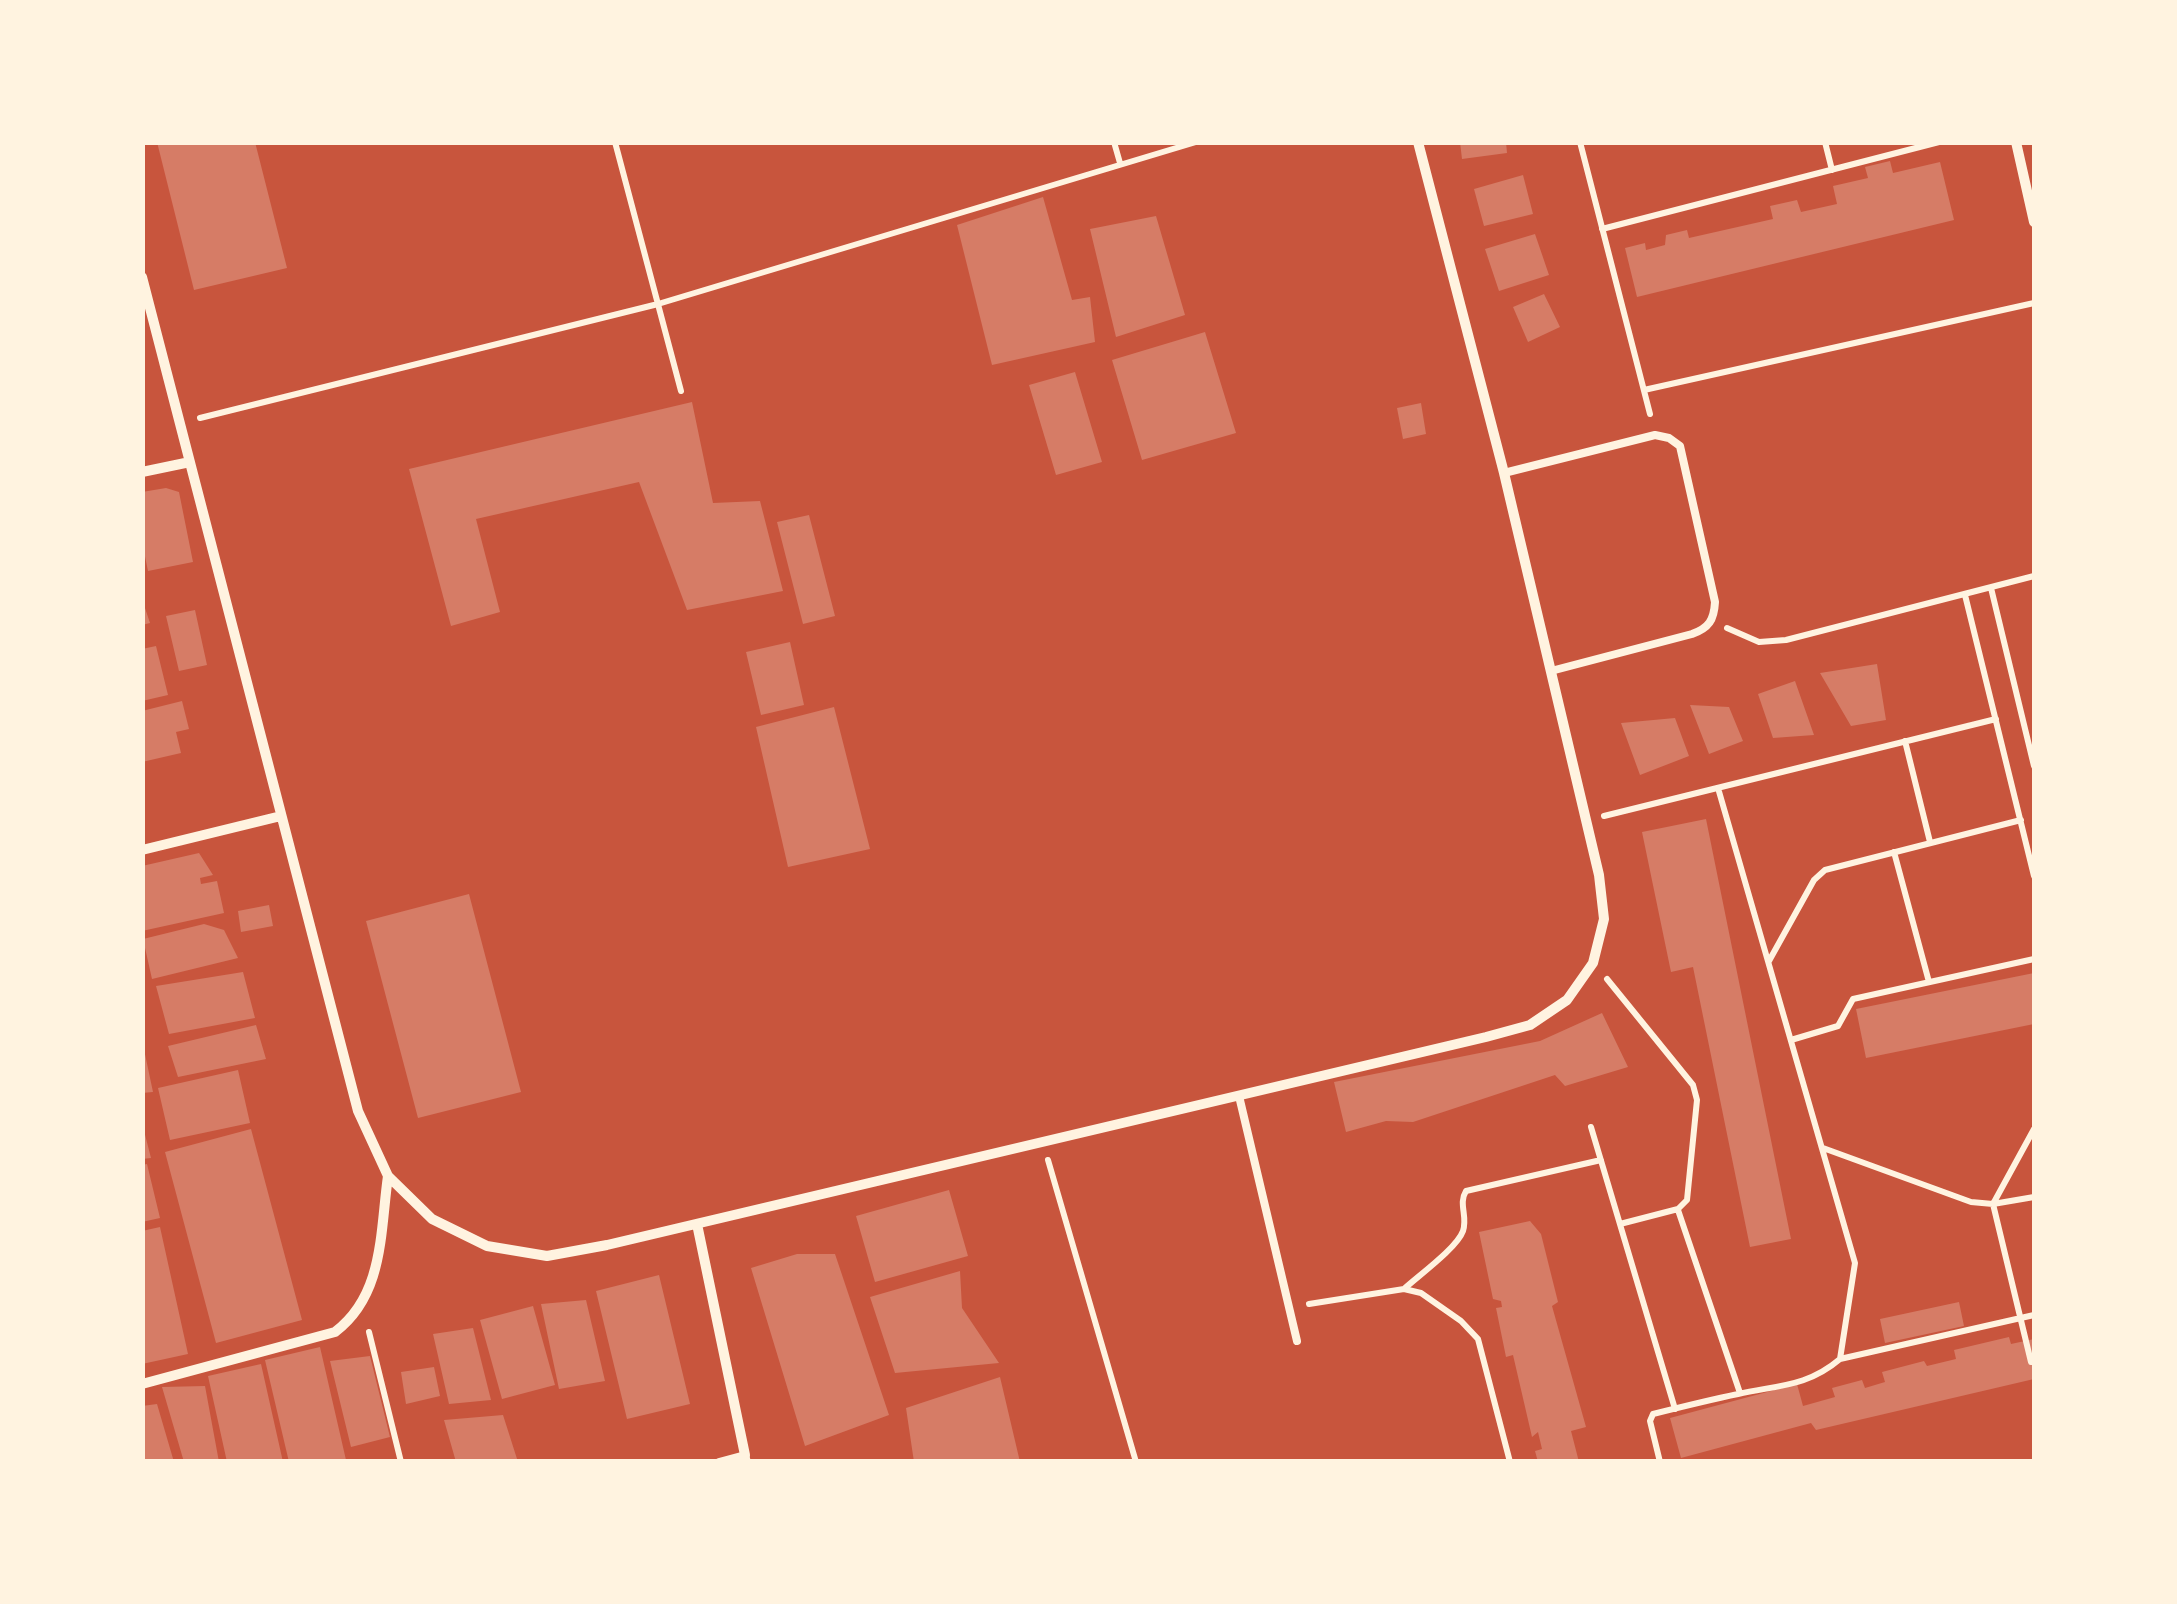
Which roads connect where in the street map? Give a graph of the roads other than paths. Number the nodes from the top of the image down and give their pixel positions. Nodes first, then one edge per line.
1 (1418, 142) edge
2 (2016, 142) edge
3 (2034, 222) edge
4 (142, 276) edge
5 (190, 462) junction
6 (142, 472) edge
7 (1504, 473) junction
8 (1551, 671) junction
9 (282, 816) junction
10 (142, 850) edge
11 (1239, 1096) junction
12 (388, 1176) junction
13 (697, 1224) junction
14 (1297, 1341) dead end
15 (142, 1384) edge
16 (746, 1458) edge
17 (720, 1462) edge

1 - 7 street
2 - 3 street
4 - 5 street
5 - 6 street
5 - 9 street
7 - 8 street
7 - 8 lane
8 - 11 street
9 - 10 street
9 - 12 street
11 - 13 street
11 - 14 lane
12 - 13 street
12 - 15 street
13 - 16 street
16 - 17 lane

